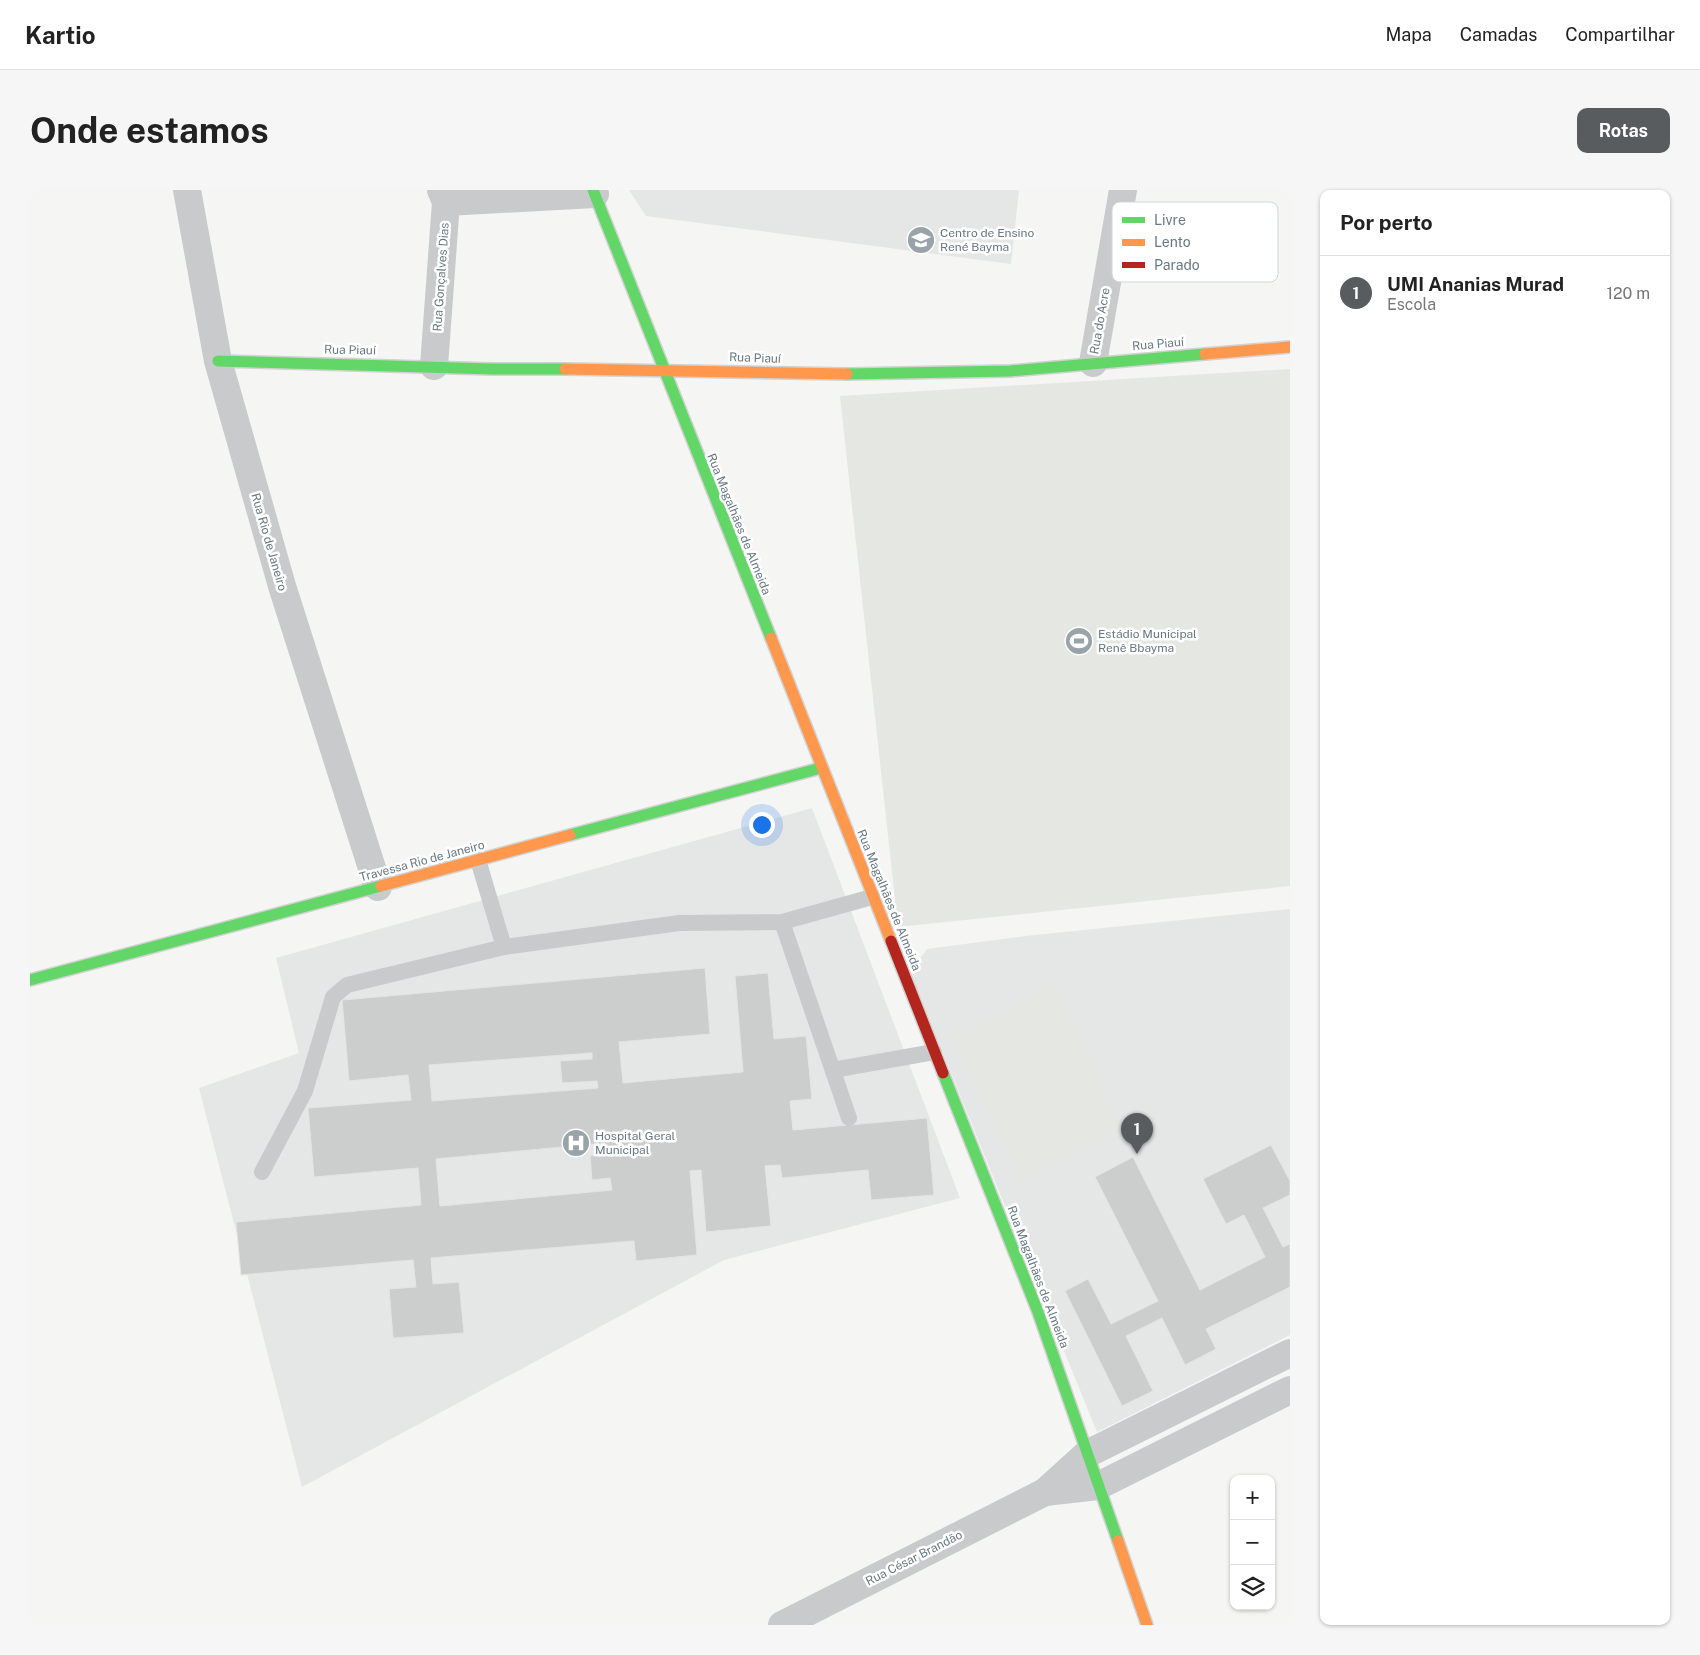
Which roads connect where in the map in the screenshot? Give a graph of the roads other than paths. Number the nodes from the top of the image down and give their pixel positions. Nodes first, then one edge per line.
1 (187, 190) edge
2 (594, 192) edge
3 (443, 196) edge
4 (1112, 253) edge
5 (1290, 347) edge
6 (218, 360) junction
7 (1093, 363) junction
8 (434, 366) junction
9 (663, 370) junction
10 (821, 768) junction
11 (478, 860) junction
12 (378, 887) junction
13 (872, 897) junction
14 (782, 922) junction
15 (504, 947) junction
16 (30, 980) edge
17 (934, 1052) junction
18 (833, 1070) junction
19 (849, 1118) dead end
20 (262, 1172) dead end
21 (1290, 1353) edge
22 (1290, 1390) edge
23 (1087, 1454) junction
24 (1098, 1486) junction
25 (1045, 1492) junction
26 (782, 1625) edge
27 (1147, 1625) edge

1 - 6 street, Rua Rio de Janeiro
2 - 3 street
2 - 9 street, Rua Magalhães de Almeida
3 - 8 street, Rua Gonçalves Dias
4 - 7 street, Rua do Acre
5 - 7 street, Rua Piauí
6 - 8 street, Rua Piauí
6 - 12 street, Rua Rio de Janeiro
7 - 9 street, Rua Piauí
8 - 9 street, Rua Piauí
9 - 10 street, Rua Magalhães de Almeida
10 - 11 street, Travessa Rio de Janeiro
10 - 13 street, Rua Magalhães de Almeida
11 - 12 street, Travessa Rio de Janeiro
11 - 15 lane
12 - 16 street, Travessa Rio de Janeiro
13 - 14 lane
13 - 17 street, Rua Magalhães de Almeida
14 - 15 lane
14 - 18 lane
15 - 20 lane
17 - 18 lane
17 - 23 street, Rua Magalhães de Almeida
18 - 19 lane
21 - 23 street, Rua César Brandão
22 - 24 street, Rua César Brandão
23 - 24 street, Rua Magalhães de Almeida
23 - 25 street, Rua César Brandão
24 - 25 street, Rua César Brandão
24 - 27 street, Rua Magalhães de Almeida
25 - 26 street, Rua César Brandão

